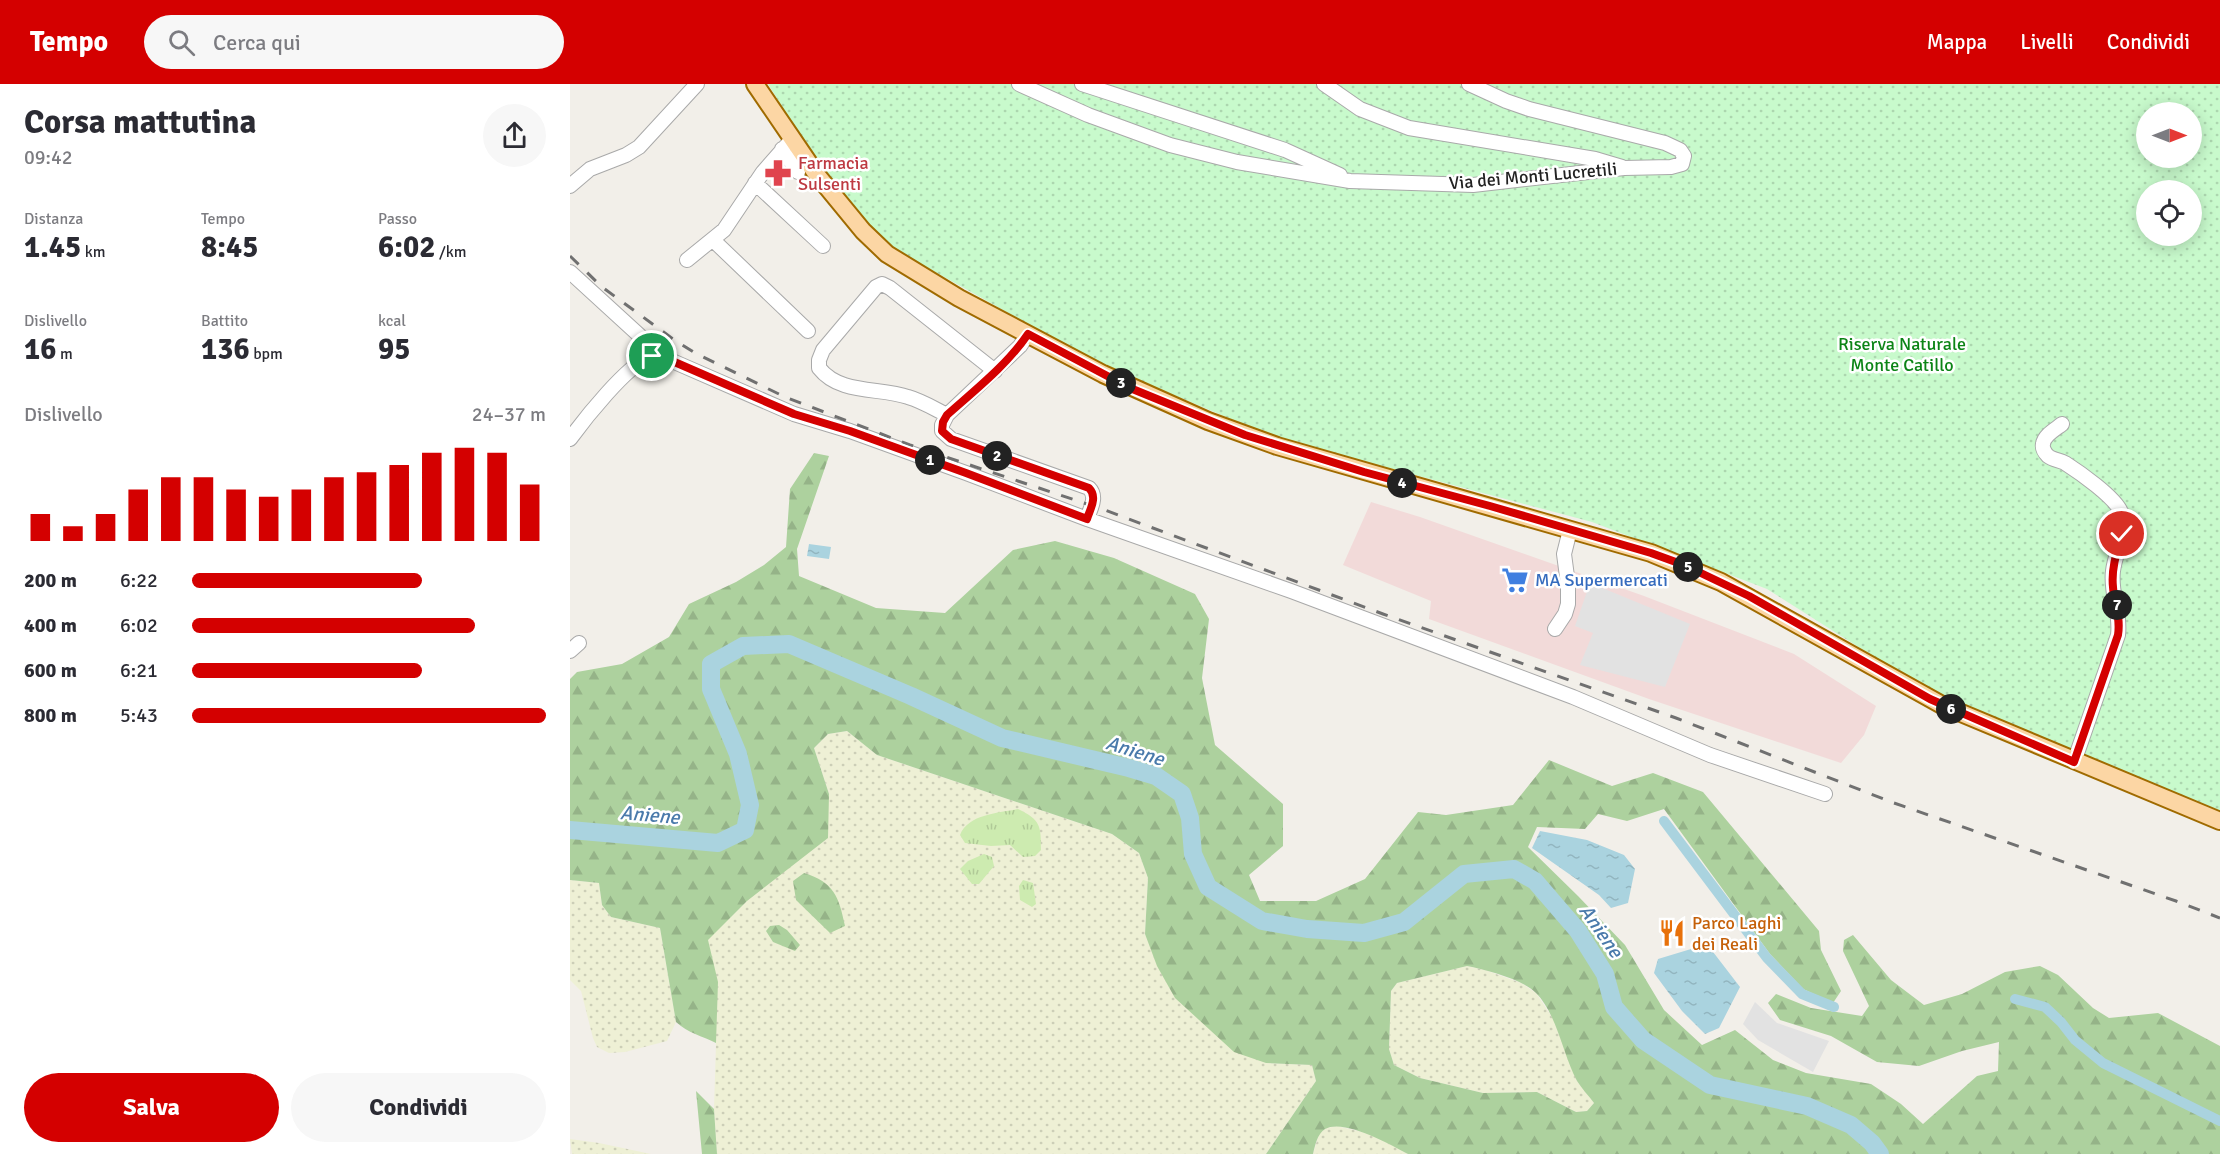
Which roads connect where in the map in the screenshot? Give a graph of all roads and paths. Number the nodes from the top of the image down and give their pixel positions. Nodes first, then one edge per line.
1 (697, 84) edge
2 (755, 84) edge
3 (1019, 84) edge
4 (1082, 84) edge
5 (1324, 84) edge
6 (1469, 84) edge
7 (787, 144) junction
8 (1624, 168) junction
9 (798, 172) dead end
10 (1350, 181) junction
11 (755, 183) junction
12 (570, 186) edge
13 (713, 240) junction
14 (823, 246) dead end
15 (687, 260) dead end
16 (570, 272) edge
17 (808, 331) dead end
18 (1028, 334) junction
19 (663, 357) junction
20 (994, 371) junction
21 (947, 415) junction
22 (2062, 424) dead end
23 (570, 439) edge
24 (1087, 519) junction
25 (1570, 530) junction
26 (1555, 629) dead end
27 (2074, 762) junction
28 (1825, 794) dead end
29 (2217, 816) edge

1 - 12 street
2 - 7 main road
3 - 10 street, Via dei Monti Lucretili
4 - 10 street
5 - 8 street
6 - 8 street, Via dei Monti Lucretili
7 - 9 street
7 - 11 street
7 - 18 main road
8 - 10 street, Via dei Monti Lucretili
11 - 13 street
11 - 14 street
13 - 15 street
13 - 17 street
16 - 19 street
18 - 20 street
18 - 25 main road
19 - 23 street
19 - 24 street
20 - 21 street
20 - 21 street
21 - 24 street
22 - 27 street
24 - 28 street
25 - 26 street
25 - 27 main road
27 - 29 main road

